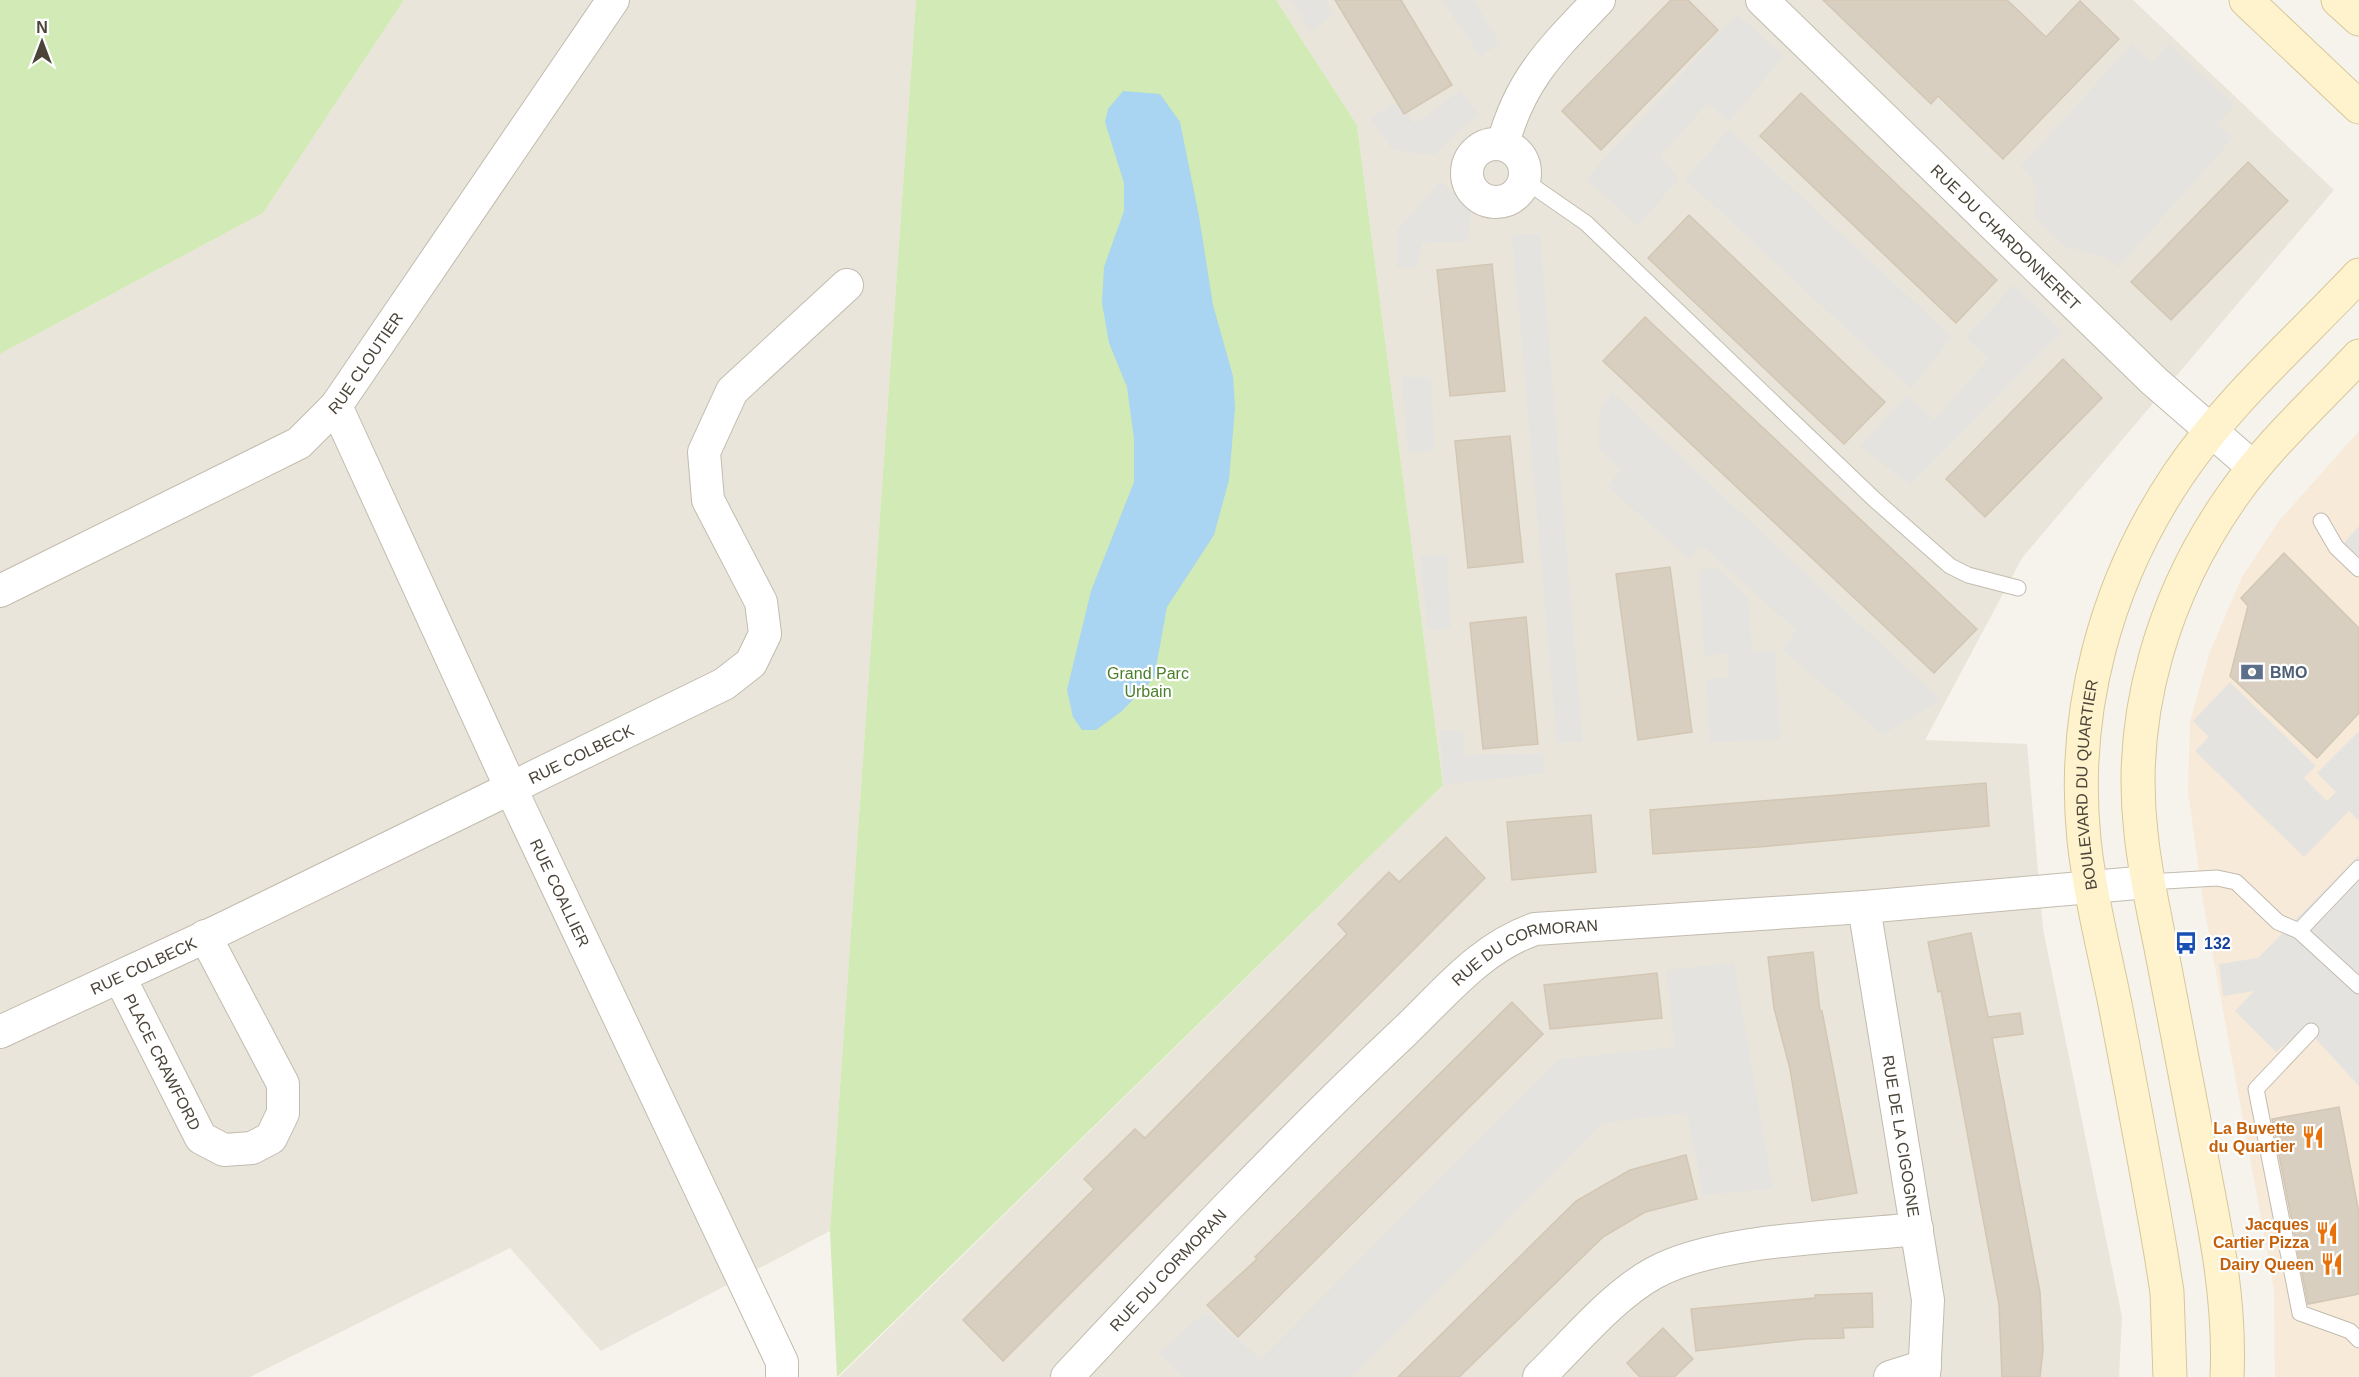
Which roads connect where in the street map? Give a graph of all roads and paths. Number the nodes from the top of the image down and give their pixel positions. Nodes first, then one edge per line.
1 (613, 0) edge
2 (1599, 0) edge
3 (1762, 0) edge
4 (2247, 0) edge
5 (2338, 0) edge
6 (2359, 19) edge
7 (2359, 107) edge
8 (1503, 144) junction
9 (1524, 180) junction
10 (2359, 275) edge
11 (847, 285) dead end
12 (2359, 356) edge
13 (336, 406) junction
14 (2211, 431) junction
15 (2254, 468) junction
16 (2321, 521) dead end
17 (2359, 568) edge
18 (2018, 588) dead end
19 (0, 591) edge
20 (511, 789) junction
21 (2359, 868) edge
22 (2148, 882) junction
23 (2091, 886) junction
24 (1864, 907) junction
25 (2299, 931) junction
26 (205, 936) junction
27 (120, 978) junction
28 (2359, 986) edge
29 (2312, 1031) dead end
30 (0, 1032) edge
31 (1917, 1229) junction
32 (2359, 1340) edge
33 (1924, 1372) edge
34 (782, 1377) edge
35 (1067, 1377) edge
36 (1539, 1377) edge
37 (1890, 1377) edge
38 (2170, 1377) edge
39 (2227, 1377) edge

1 - 13 street, RUE CLOUTIER
2 - 8 street
3 - 14 street, RUE DU CHARDONNERET
4 - 7 main road
5 - 6 main road
8 - 9 street
8 - 9 street
9 - 18 lane
10 - 14 main road, BOULEVARD DU QUARTIER
11 - 20 street, RUE COLBECK
12 - 15 main road
13 - 19 street, RUE CLOUTIER
13 - 20 street, RUE COALLIER
14 - 15 street, RUE DU CHARDONNERET
14 - 23 main road, BOULEVARD DU QUARTIER
15 - 22 main road
16 - 17 lane
20 - 26 street, RUE COLBECK
20 - 34 street, RUE COALLIER
21 - 25 lane
22 - 23 street, RUE DU CORMORAN
22 - 25 lane
22 - 39 main road
23 - 24 street, RUE DU CORMORAN
23 - 38 main road, BOULEVARD DU QUARTIER
24 - 31 street, RUE DE LA CIGOGNE
24 - 35 street, RUE DU CORMORAN
25 - 28 lane
26 - 27 street, RUE COLBECK
26 - 27 street, PLACE CRAWFORD
27 - 30 street, RUE COLBECK
29 - 32 lane
31 - 33 street, RUE DE LA CIGOGNE
31 - 36 street
33 - 37 street, RUE DE LA CIGOGNE

